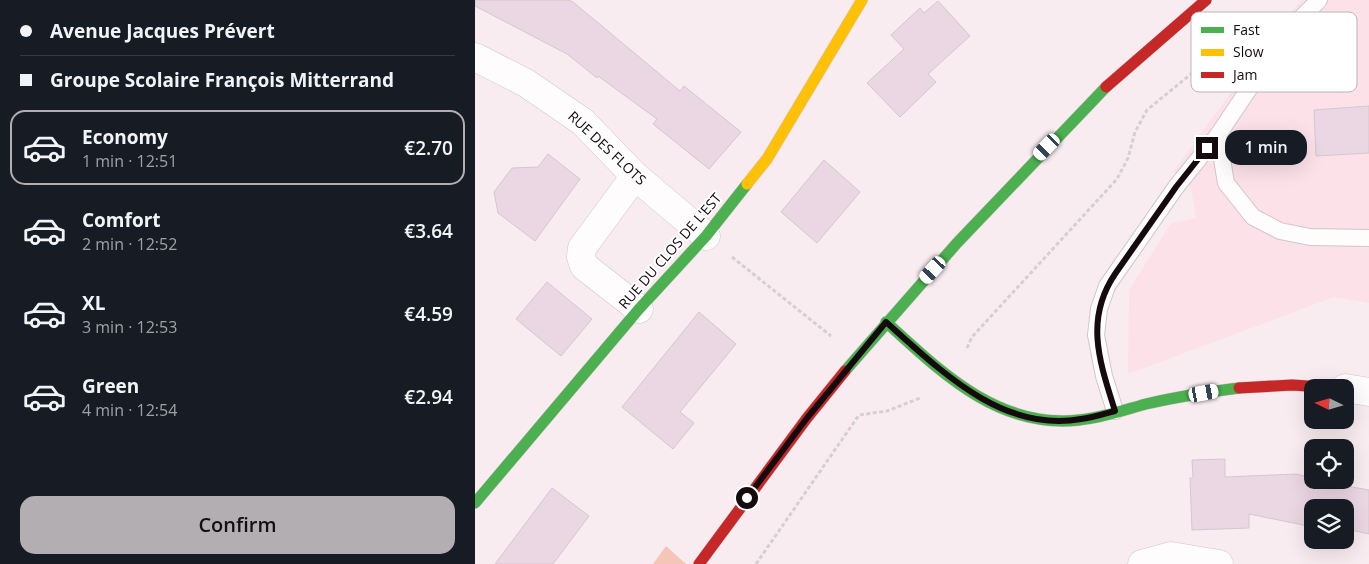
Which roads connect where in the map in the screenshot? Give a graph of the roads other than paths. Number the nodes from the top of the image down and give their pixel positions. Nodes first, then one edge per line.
1 (862, 0) edge
2 (1206, 0) edge
3 (1319, 0) edge
4 (1192, 12) edge
5 (1307, 12) edge
6 (1191, 13) edge
7 (475, 58) edge
8 (1247, 92) edge
9 (1218, 135) junction
10 (635, 176) junction
11 (706, 236) junction
12 (1369, 238) edge
13 (639, 310) junction
14 (886, 322) junction
15 (1304, 386) edge
16 (1354, 390) edge
17 (1369, 392) edge
18 (1115, 411) junction
19 (475, 503) edge
20 (699, 564) edge
21 (1142, 564) edge
22 (1219, 564) edge

1 - 11 street, RUE DU CLOS DE L'EST
2 - 4 street
3 - 5 lane
6 - 14 street
7 - 10 street, RUE DES FLOTS
8 - 9 lane
9 - 12 lane
9 - 18 lane
10 - 11 street, RUE DES FLOTS
10 - 13 street
11 - 13 street, RUE DU CLOS DE L'EST
13 - 19 street, RUE DU CLOS DE L'EST
14 - 18 street
14 - 20 street
15 - 18 street
16 - 17 street
21 - 22 street

